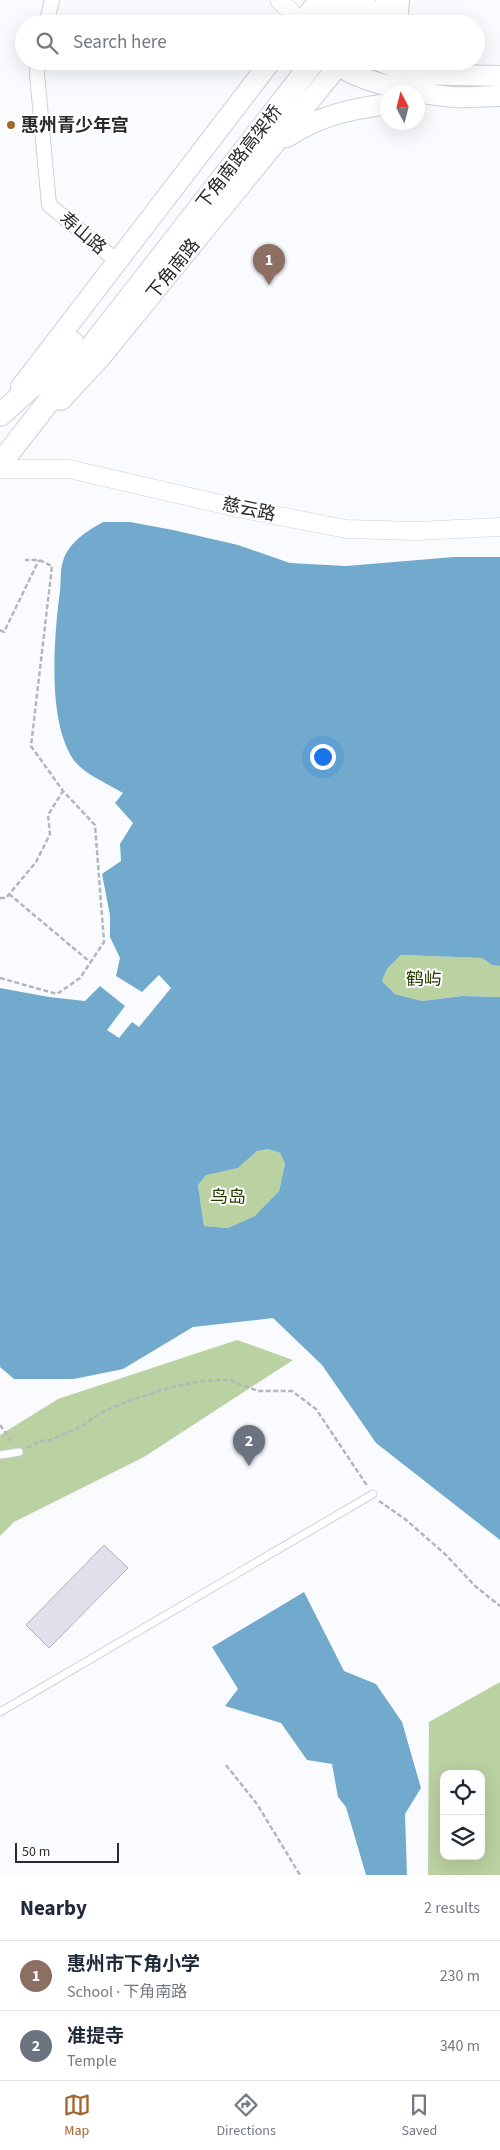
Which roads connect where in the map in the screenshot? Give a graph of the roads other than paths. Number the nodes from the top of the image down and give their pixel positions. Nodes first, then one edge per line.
1 (52, 0) edge
2 (279, 0) edge
3 (320, 0) edge
4 (343, 0) edge
5 (364, 0) edge
6 (389, 0) edge
7 (399, 0) edge
8 (48, 15) edge
9 (294, 15) edge
10 (308, 15) edge
11 (331, 15) edge
12 (352, 15) edge
13 (377, 15) edge
14 (398, 15) edge
15 (37, 70) edge
16 (264, 70) edge
17 (288, 70) edge
18 (307, 70) edge
19 (333, 70) edge
20 (349, 70) edge
21 (402, 70) edge
22 (425, 70) edge
23 (439, 76) junction
24 (500, 76) edge
25 (500, 96) edge
26 (456, 97) junction
27 (425, 99) edge
28 (380, 105) edge
29 (273, 146) junction
30 (118, 262) junction
31 (64, 368) junction
32 (0, 415) edge
33 (0, 464) edge
34 (0, 469) edge
35 (500, 527) edge
36 (19, 1452) road end
37 (0, 1455) edge
38 (373, 1494) road end
39 (0, 1712) edge

1 - 8 street
2 - 9 street
3 - 10 main road
4 - 11 main road
5 - 12 main road
6 - 13 main road
7 - 14 main road
15 - 30 street, 寿山路
16 - 30 main road
17 - 31 main road, 下角南路高架桥
18 - 31 main road, 下角南路高架桥
19 - 29 main road, 下角南路
20 - 26 main road
21 - 23 main road
22 - 23 main road
23 - 24 main road
25 - 26 main road
26 - 27 main road
28 - 29 main road
29 - 33 main road, 下角南路
30 - 32 main road
31 - 32 main road
31 - 33 main road, 下角南路
34 - 35 street, 慈云路
36 - 37 lane
38 - 39 lane

